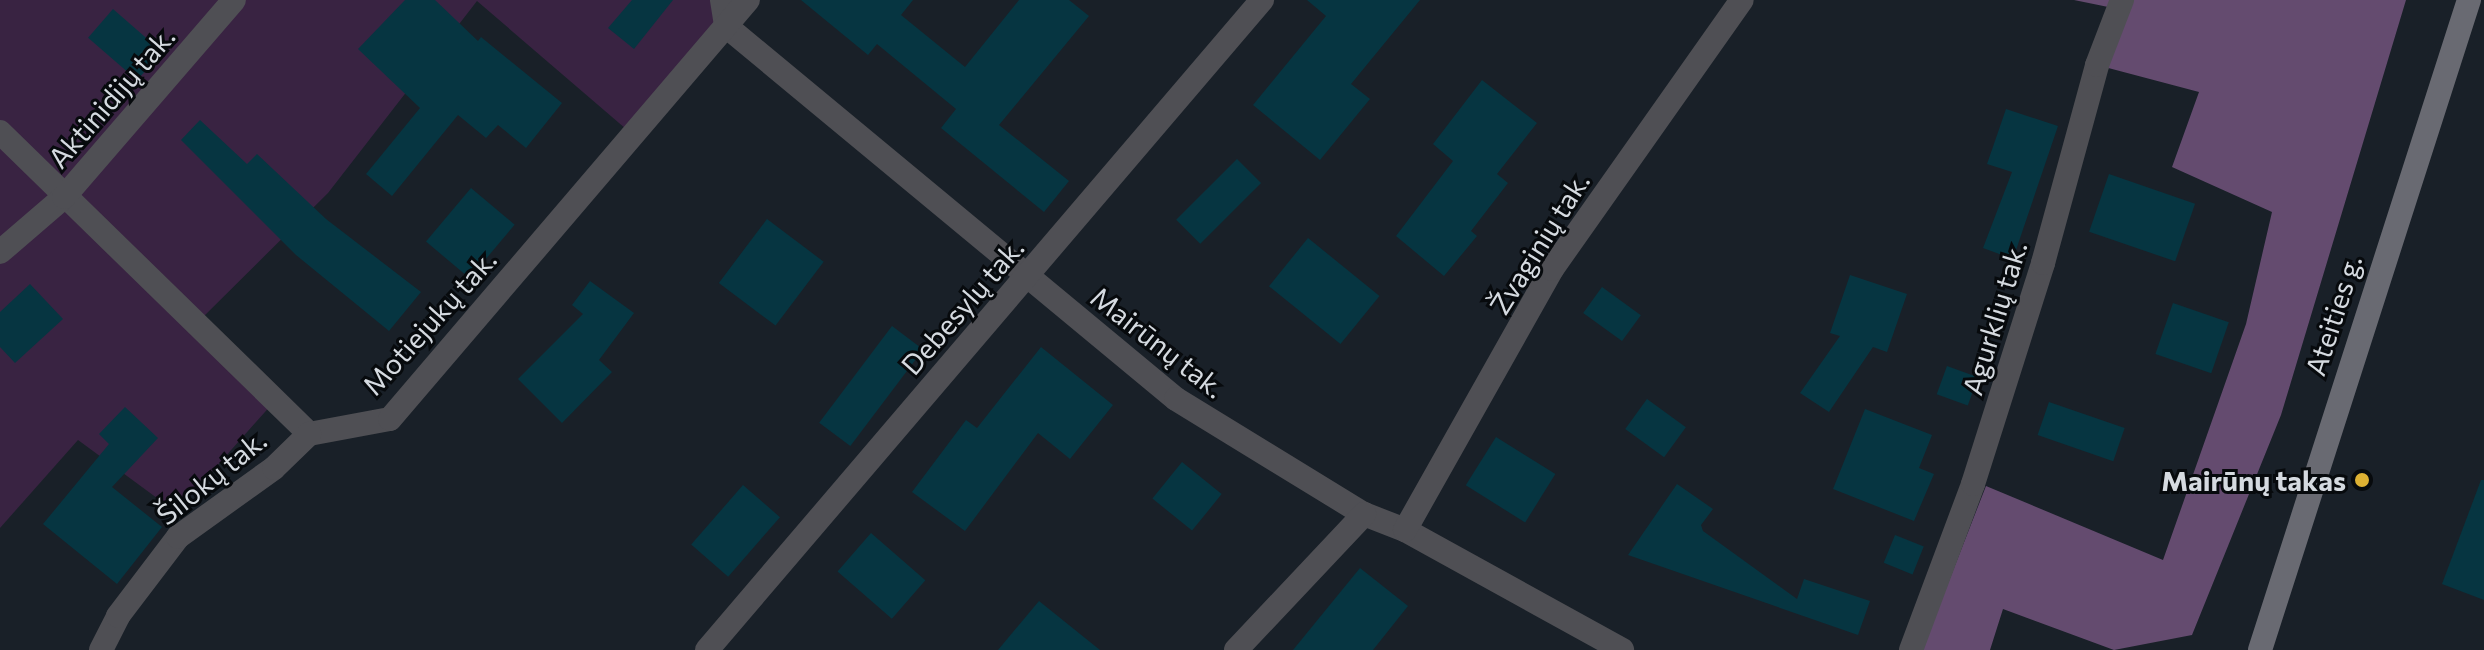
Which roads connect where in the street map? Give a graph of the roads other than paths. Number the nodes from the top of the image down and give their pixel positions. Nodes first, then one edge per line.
1 (234, 0) edge
2 (722, 0) edge
3 (748, 0) edge
4 (1262, 0) edge
5 (1742, 0) edge
6 (2122, 0) edge
7 (2469, 0) edge
8 (726, 26) junction
9 (0, 132) edge
10 (64, 197) junction
11 (0, 252) edge
12 (1027, 276) junction
13 (309, 434) junction
14 (1364, 514) junction
15 (1405, 530) junction
16 (101, 650) edge
17 (707, 650) edge
18 (1236, 650) edge
19 (1622, 650) edge
20 (1911, 650) edge
21 (2260, 650) edge

1 - 10 street, Aktinidijų tak.
2 - 8 street
3 - 8 street, Motiejukų tak.
4 - 12 street, Debesylų tak.
5 - 15 street, Žvaginių tak.
6 - 20 street, Agurklių tak.
7 - 21 street, Ateities g.
8 - 12 street, Mairūnų tak.
8 - 13 street, Motiejukų tak.
9 - 10 street
10 - 11 street, Aktinidijų tak.
10 - 13 street
12 - 14 street, Mairūnų tak.
12 - 17 street, Debesylų tak.
13 - 16 street, Šilokų tak.
14 - 15 street, Mairūnų tak.
14 - 18 street
15 - 19 street, Mairūnų tak.

